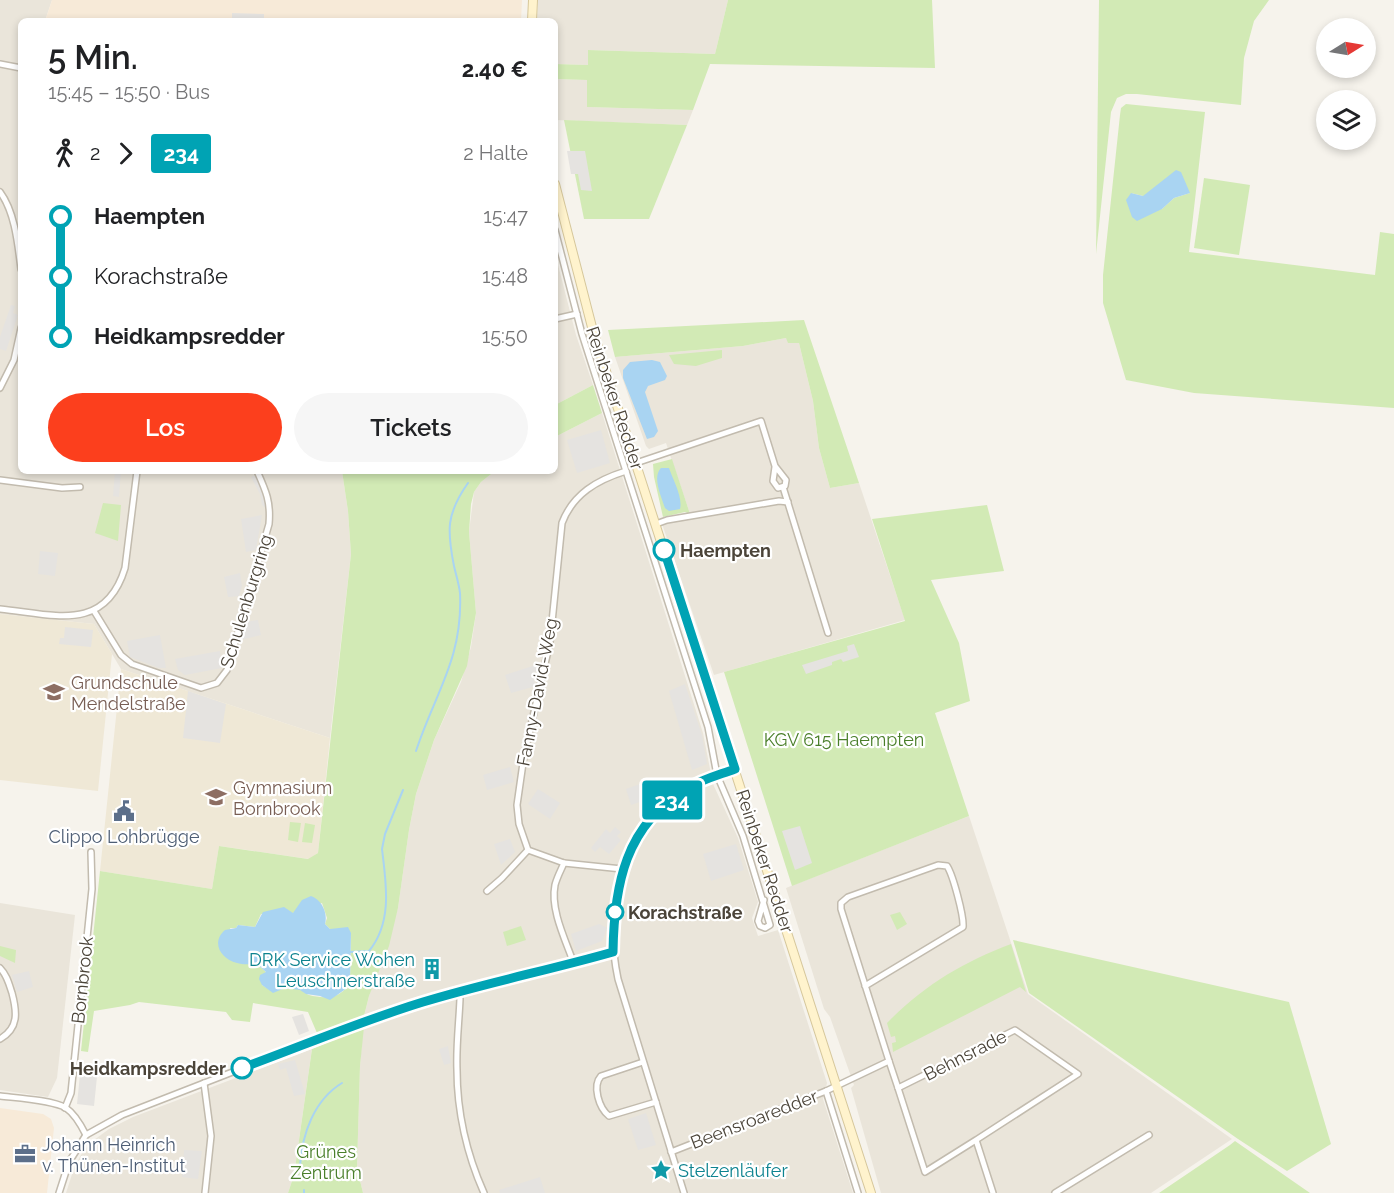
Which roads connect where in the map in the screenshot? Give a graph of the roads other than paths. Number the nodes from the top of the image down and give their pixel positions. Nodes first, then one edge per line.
1 (533, 0) edge
2 (532, 18) edge
3 (0, 64) edge
4 (18, 67) edge
5 (0, 192) edge
6 (558, 196) edge
7 (558, 241) edge
8 (18, 253) edge
9 (577, 314) junction
10 (558, 318) edge
11 (18, 342) edge
12 (0, 388) edge
13 (636, 463) junction
14 (775, 466) junction
15 (626, 471) junction
16 (137, 474) edge
17 (258, 474) edge
18 (0, 480) edge
19 (80, 487) dead end
20 (783, 487) junction
21 (788, 502) junction
22 (656, 524) junction
23 (0, 609) edge
24 (94, 611) junction
25 (828, 633) dead end
26 (735, 769) junction
27 (717, 775) junction
28 (528, 850) junction
29 (91, 852) dead end
30 (564, 863) junction
31 (622, 869) junction
32 (487, 891) dead end
33 (764, 900) junction
34 (613, 952) junction
35 (574, 964) junction
36 (0, 968) edge
37 (865, 986) junction
38 (458, 993) junction
39 (0, 1039) edge
40 (889, 1061) junction
41 (643, 1062) junction
42 (204, 1083) junction
43 (837, 1086) junction
44 (898, 1088) junction
45 (826, 1091) junction
46 (0, 1096) edge
47 (656, 1102) junction
48 (65, 1108) junction
49 (86, 1135) junction
50 (1149, 1135) dead end
51 (976, 1140) junction
52 (671, 1152) junction
53 (59, 1193) edge
54 (205, 1193) edge
55 (484, 1193) edge
56 (684, 1193) edge
57 (858, 1193) edge
58 (871, 1193) edge
59 (993, 1193) edge
60 (1055, 1193) edge

1 - 2 main road
3 - 4 street
5 - 8 street
6 - 13 main road, Reinbeker Redder
7 - 9 street, Reinbeker Redder
9 - 10 street
9 - 15 street, Reinbeker Redder
11 - 12 street
13 - 14 street
13 - 22 main road, Reinbeker Redder
14 - 20 street
14 - 20 street
15 - 27 street, Reinbeker Redder
15 - 28 street, Fanny-David-Weg
16 - 24 street
17 - 24 street, Schulenburgring
18 - 19 street
20 - 21 street
21 - 22 street
21 - 25 street
22 - 26 main road, Reinbeker Redder
23 - 24 street
26 - 27 street
26 - 43 main road, Reinbeker Redder
27 - 31 street
27 - 33 street, Reinbeker Redder
28 - 30 street
28 - 32 street
29 - 48 street, Bornbrook
30 - 31 street
30 - 35 street
31 - 34 street
33 - 33 street, Reinbeker Redder
34 - 35 street
34 - 41 street
35 - 38 street
36 - 39 street
37 - 37 street, Behnsrade
37 - 40 street, Behnsrade
38 - 42 street
38 - 55 street
40 - 43 street
40 - 44 street, Behnsrade
41 - 47 street
41 - 47 street
42 - 49 street
42 - 54 street
43 - 45 street, Beensroaredder
43 - 58 main road, Reinbeker Redder
44 - 51 street, Behnsrade
44 - 51 street, Behnsrade
45 - 52 street, Beensroaredder
45 - 57 street
46 - 48 street
47 - 52 street
48 - 49 street
49 - 53 street
50 - 60 street
51 - 59 street
52 - 56 street

